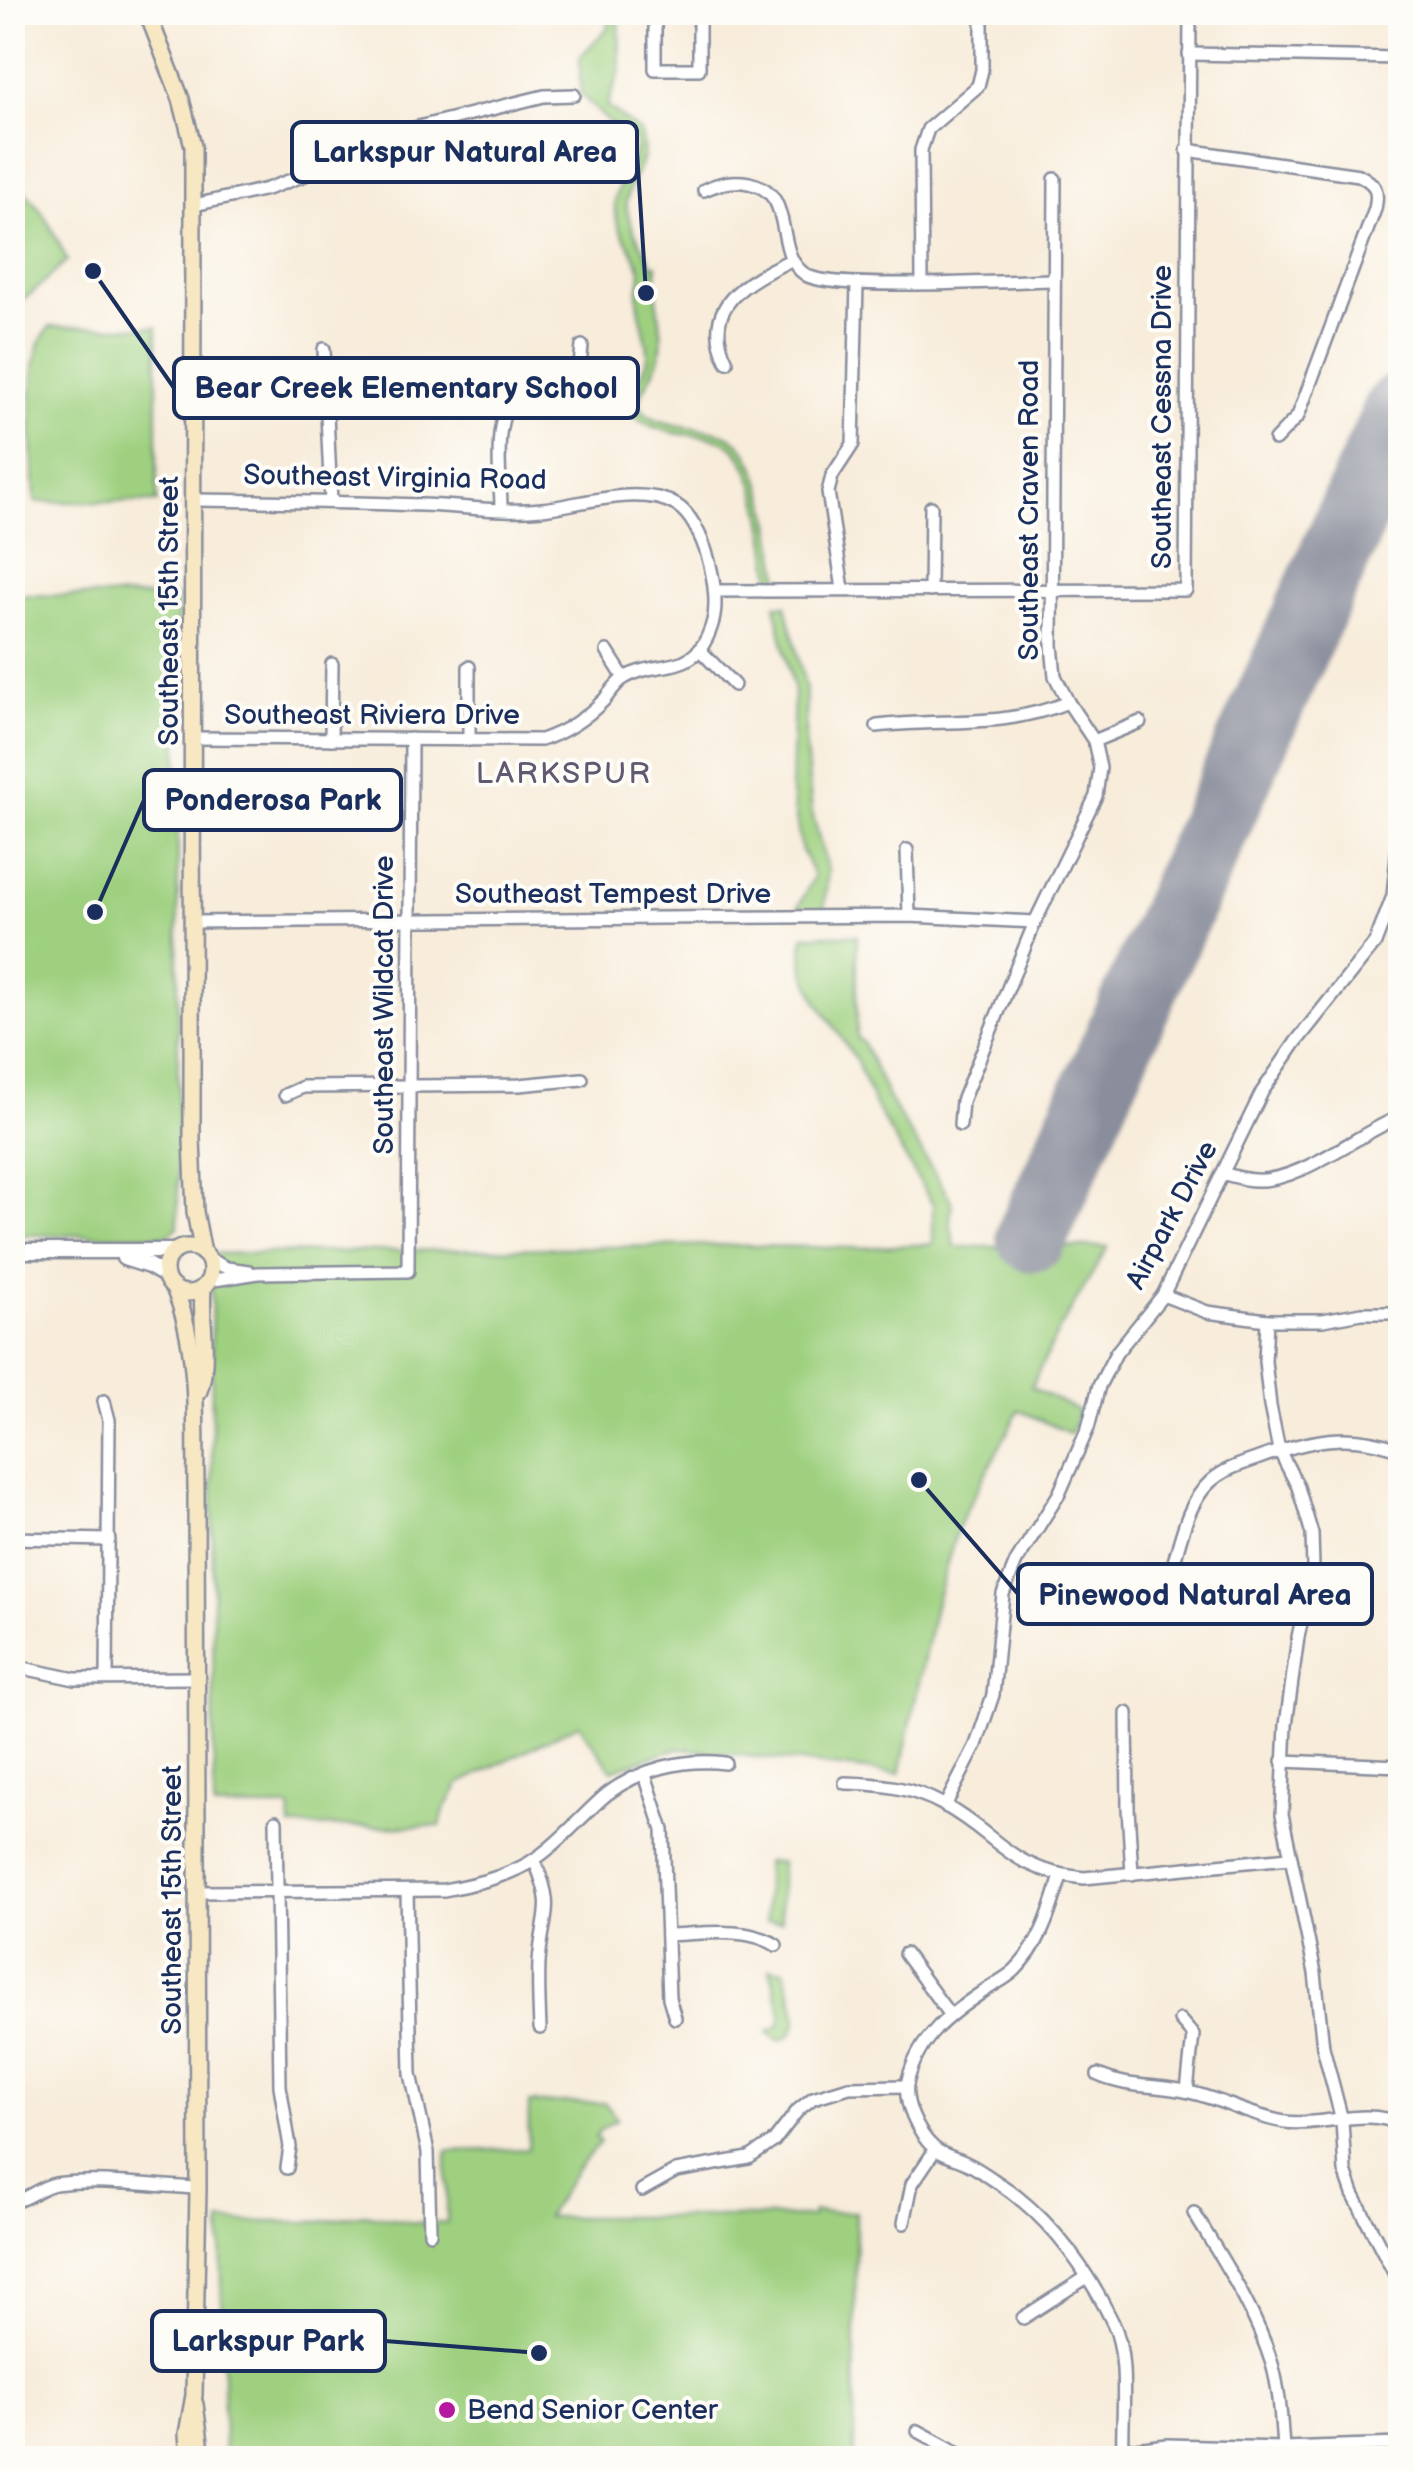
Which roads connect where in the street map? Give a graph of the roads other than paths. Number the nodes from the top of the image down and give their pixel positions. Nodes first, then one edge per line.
1 (136, 12) edge
2 (146, 12) edge
3 (655, 12) edge
4 (700, 12) edge
5 (982, 12) edge
6 (1190, 12) edge
7 (1189, 54) junction
8 (1400, 58) edge
9 (170, 74) junction
10 (574, 95) dead end
11 (1188, 150) junction
12 (1055, 179) dead end
13 (704, 190) dead end
14 (194, 205) junction
15 (791, 260) junction
16 (1054, 280) junction
17 (922, 282) junction
18 (857, 284) junction
19 (582, 346) dead end
20 (324, 349) dead end
21 (727, 362) dead end
22 (1275, 440) dead end
23 (194, 500) junction
24 (331, 502) junction
25 (931, 507) dead end
26 (500, 508) junction
27 (843, 589) junction
28 (930, 590) junction
29 (1052, 590) junction
30 (716, 591) junction
31 (700, 649) junction
32 (606, 651) dead end
33 (332, 664) dead end
34 (470, 667) dead end
35 (624, 678) junction
36 (734, 685) dead end
37 (1068, 702) junction
38 (1140, 722) dead end
39 (877, 726) dead end
40 (194, 738) junction
41 (331, 739) junction
42 (410, 740) junction
43 (469, 740) junction
44 (1094, 741) junction
45 (1400, 825) edge
46 (907, 850) dead end
47 (909, 916) junction
48 (408, 920) junction
49 (192, 922) junction
50 (1036, 922) junction
51 (582, 1079) dead end
52 (409, 1084) junction
53 (285, 1095) dead end
54 (1400, 1116) edge
55 (960, 1125) dead end
56 (1224, 1174) junction
57 (195, 1212) junction
58 (179, 1250) junction
59 (12, 1251) edge
60 (109, 1253) junction
61 (205, 1256) junction
62 (258, 1273) junction
63 (170, 1282) junction
64 (206, 1284) junction
65 (1163, 1295) junction
66 (1400, 1314) edge
67 (1267, 1320) junction
68 (104, 1401) dead end
69 (194, 1405) junction
70 (1279, 1450) junction
71 (1400, 1450) edge
72 (12, 1538) edge
73 (109, 1540) junction
74 (1173, 1566) dead end
75 (12, 1669) edge
76 (108, 1678) junction
77 (196, 1678) junction
78 (1127, 1713) dead end
79 (1283, 1761) junction
80 (724, 1763) dead end
81 (1400, 1766) edge
82 (645, 1775) junction
83 (845, 1783) dead end
84 (945, 1806) junction
85 (276, 1822) dead end
86 (1289, 1858) junction
87 (534, 1860) junction
88 (1132, 1874) junction
89 (1061, 1876) junction
90 (406, 1891) junction
91 (198, 1892) junction
92 (278, 1892) junction
93 (667, 1935) junction
94 (776, 1945) dead end
95 (905, 1954) dead end
96 (949, 2014) junction
97 (675, 2018) dead end
98 (1180, 2020) dead end
99 (540, 2028) dead end
100 (1098, 2075) dead end
101 (906, 2086) junction
102 (1187, 2091) junction
103 (1342, 2120) junction
104 (1400, 2124) edge
105 (935, 2150) junction
106 (287, 2168) dead end
107 (198, 2188) junction
108 (642, 2190) dead end
109 (12, 2202) edge
110 (1194, 2213) dead end
111 (904, 2223) dead end
112 (430, 2233) dead end
113 (1087, 2277) junction
114 (1400, 2284) edge
115 (1023, 2318) dead end
116 (194, 2395) junction
117 (918, 2431) dead end
118 (1400, 2444) edge
119 (1283, 2448) junction
120 (1122, 2454) edge
121 (190, 2458) edge
122 (202, 2458) edge
123 (968, 2458) edge
124 (1064, 2458) edge

1 - 9 main road, Southeast 15th Street
2 - 9 main road, Southeast 15th Street
3 - 4 street
5 - 17 street
6 - 7 street, Southeast Cessna Drive
7 - 8 street
7 - 11 street, Southeast Cessna Drive
9 - 14 main road, Southeast 15th Street
10 - 14 street
11 - 22 street
11 - 29 street, Southeast Cessna Drive
12 - 16 street, Southeast Craven Road
13 - 15 street
14 - 23 main road, Southeast 15th Street
15 - 18 street
15 - 21 street
16 - 17 street
16 - 29 street, Southeast Craven Road
17 - 18 street
18 - 27 street
19 - 26 street
20 - 24 street
23 - 24 street, Southeast Virginia Road
23 - 40 main road, Southeast 15th Street
24 - 26 street, Southeast Virginia Road
25 - 28 street
26 - 30 street, Southeast Virginia Road
27 - 28 street, Southeast Cessna Drive
27 - 30 street, Southeast Cessna Drive
28 - 29 street, Southeast Cessna Drive
29 - 37 street, Southeast Craven Road
30 - 31 street
31 - 35 street
31 - 36 street
32 - 35 street
33 - 41 street
34 - 43 street
35 - 43 street, Southeast Riviera Drive
37 - 39 street
37 - 44 street, Southeast Craven Road
38 - 44 street
40 - 41 street, Southeast Riviera Drive
40 - 49 main road, Southeast 15th Street
41 - 42 street, Southeast Riviera Drive
42 - 43 street, Southeast Riviera Drive
42 - 48 street, Southeast Wildcat Drive
44 - 50 street
45 - 56 street, Airpark Drive
46 - 47 street
47 - 48 street, Southeast Tempest Drive
47 - 50 street, Southeast Tempest Drive
48 - 49 street, Southeast Tempest Drive
48 - 52 street, Southeast Wildcat Drive
49 - 57 main road, Southeast 15th Street
50 - 55 street
51 - 52 street
52 - 53 street
52 - 62 street, Southeast Wildcat Drive
54 - 56 street
56 - 65 street, Airpark Drive
57 - 58 main road, Southeast 15th Street
57 - 61 main road, Southeast 15th Street
58 - 60 street
58 - 61 main road
58 - 63 main road
59 - 60 street
60 - 63 street
61 - 62 street
61 - 64 main road
62 - 64 street
63 - 64 main road
63 - 69 main road, Southeast 15th Street
64 - 69 main road, Southeast 15th Street
65 - 67 street
65 - 84 street, Airpark Drive
66 - 67 street
67 - 70 street
68 - 73 street
69 - 77 main road, Southeast 15th Street
70 - 71 street
70 - 74 street
70 - 79 street
72 - 73 street
73 - 76 street
75 - 76 street
76 - 77 street
77 - 91 main road, Southeast 15th Street
78 - 88 street
79 - 81 street
79 - 86 street
80 - 82 street
82 - 87 street
82 - 93 street
83 - 84 street
84 - 89 street
85 - 92 street
86 - 88 street
86 - 103 street
87 - 90 street
87 - 99 street
88 - 89 street
89 - 96 street
90 - 92 street
90 - 112 street
91 - 92 street
91 - 107 main road, Southeast 15th Street
92 - 106 street
93 - 94 street
93 - 97 street
95 - 96 street
96 - 101 street
98 - 102 street
100 - 102 street
101 - 105 street
101 - 108 street
102 - 103 street
103 - 104 street
103 - 114 street
105 - 111 street
105 - 113 street
107 - 109 street
107 - 116 main road, Southeast 15th Street
110 - 119 street
113 - 115 street
113 - 120 street
116 - 121 main road, Southeast 15th Street
116 - 122 main road, Southeast 15th Street
117 - 123 street
118 - 119 street
119 - 120 street
120 - 124 street

